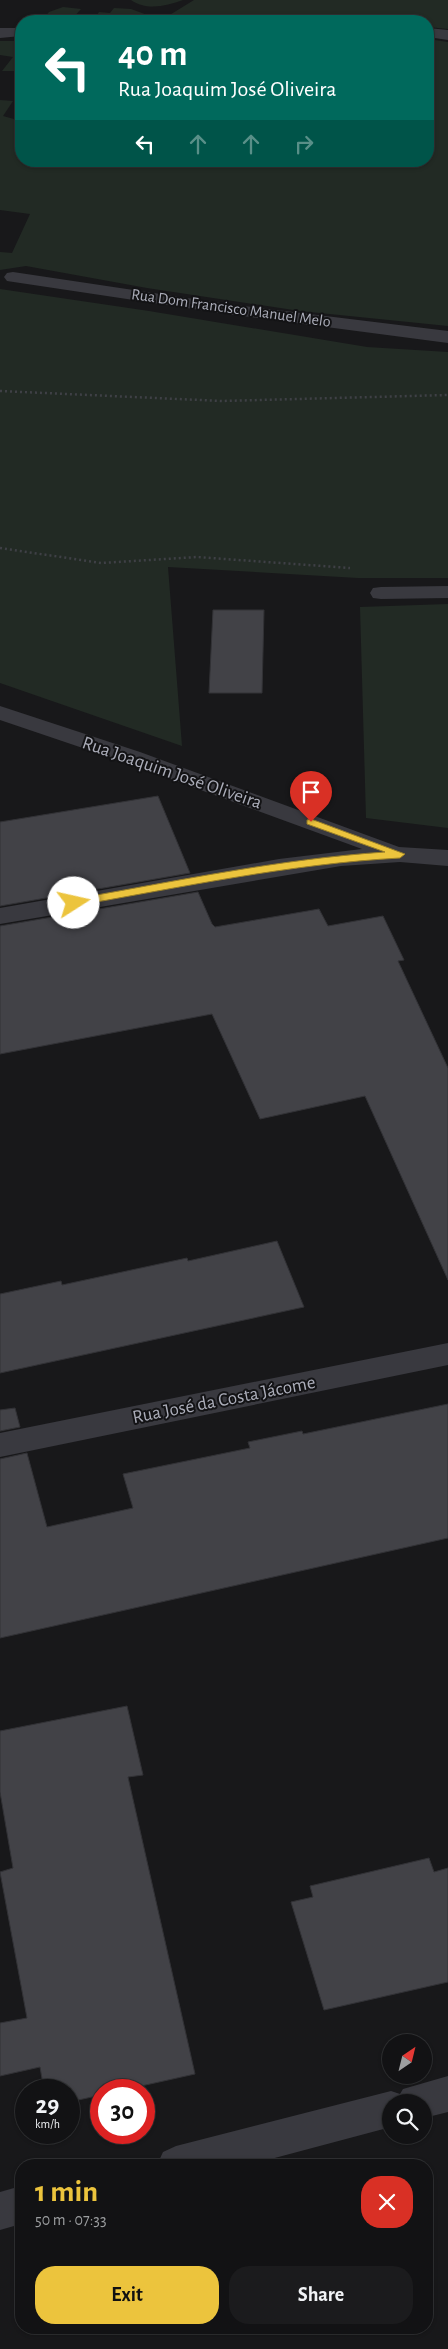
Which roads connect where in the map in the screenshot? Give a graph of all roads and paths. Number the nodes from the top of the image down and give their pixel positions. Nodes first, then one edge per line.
1 (15, 32) edge
2 (0, 33) edge
3 (434, 34) edge
4 (448, 35) edge
5 (14, 277) dead end
6 (448, 337) edge
7 (0, 391) edge
8 (448, 394) edge
9 (0, 548) edge
10 (350, 568) dead end
11 (380, 592) dead end
12 (448, 592) edge
13 (0, 713) edge
14 (400, 854) junction
15 (448, 858) edge
16 (0, 916) edge
17 (448, 1354) edge
18 (0, 1445) edge
19 (448, 2094) edge
20 (432, 2098) edge
21 (382, 2111) edge
22 (199, 2159) edge
23 (15, 2207) edge
24 (0, 2211) edge

1 - 2 street
3 - 4 street
5 - 6 street, Rua Dom Francisco Manuel Melo
7 - 8 path
9 - 10 path
11 - 12 street
13 - 14 street, Rua Joaquim José Oliveira
14 - 15 street
14 - 16 street
17 - 18 street, Rua José da Costa Jácome
19 - 20 street
21 - 22 street
23 - 24 street

